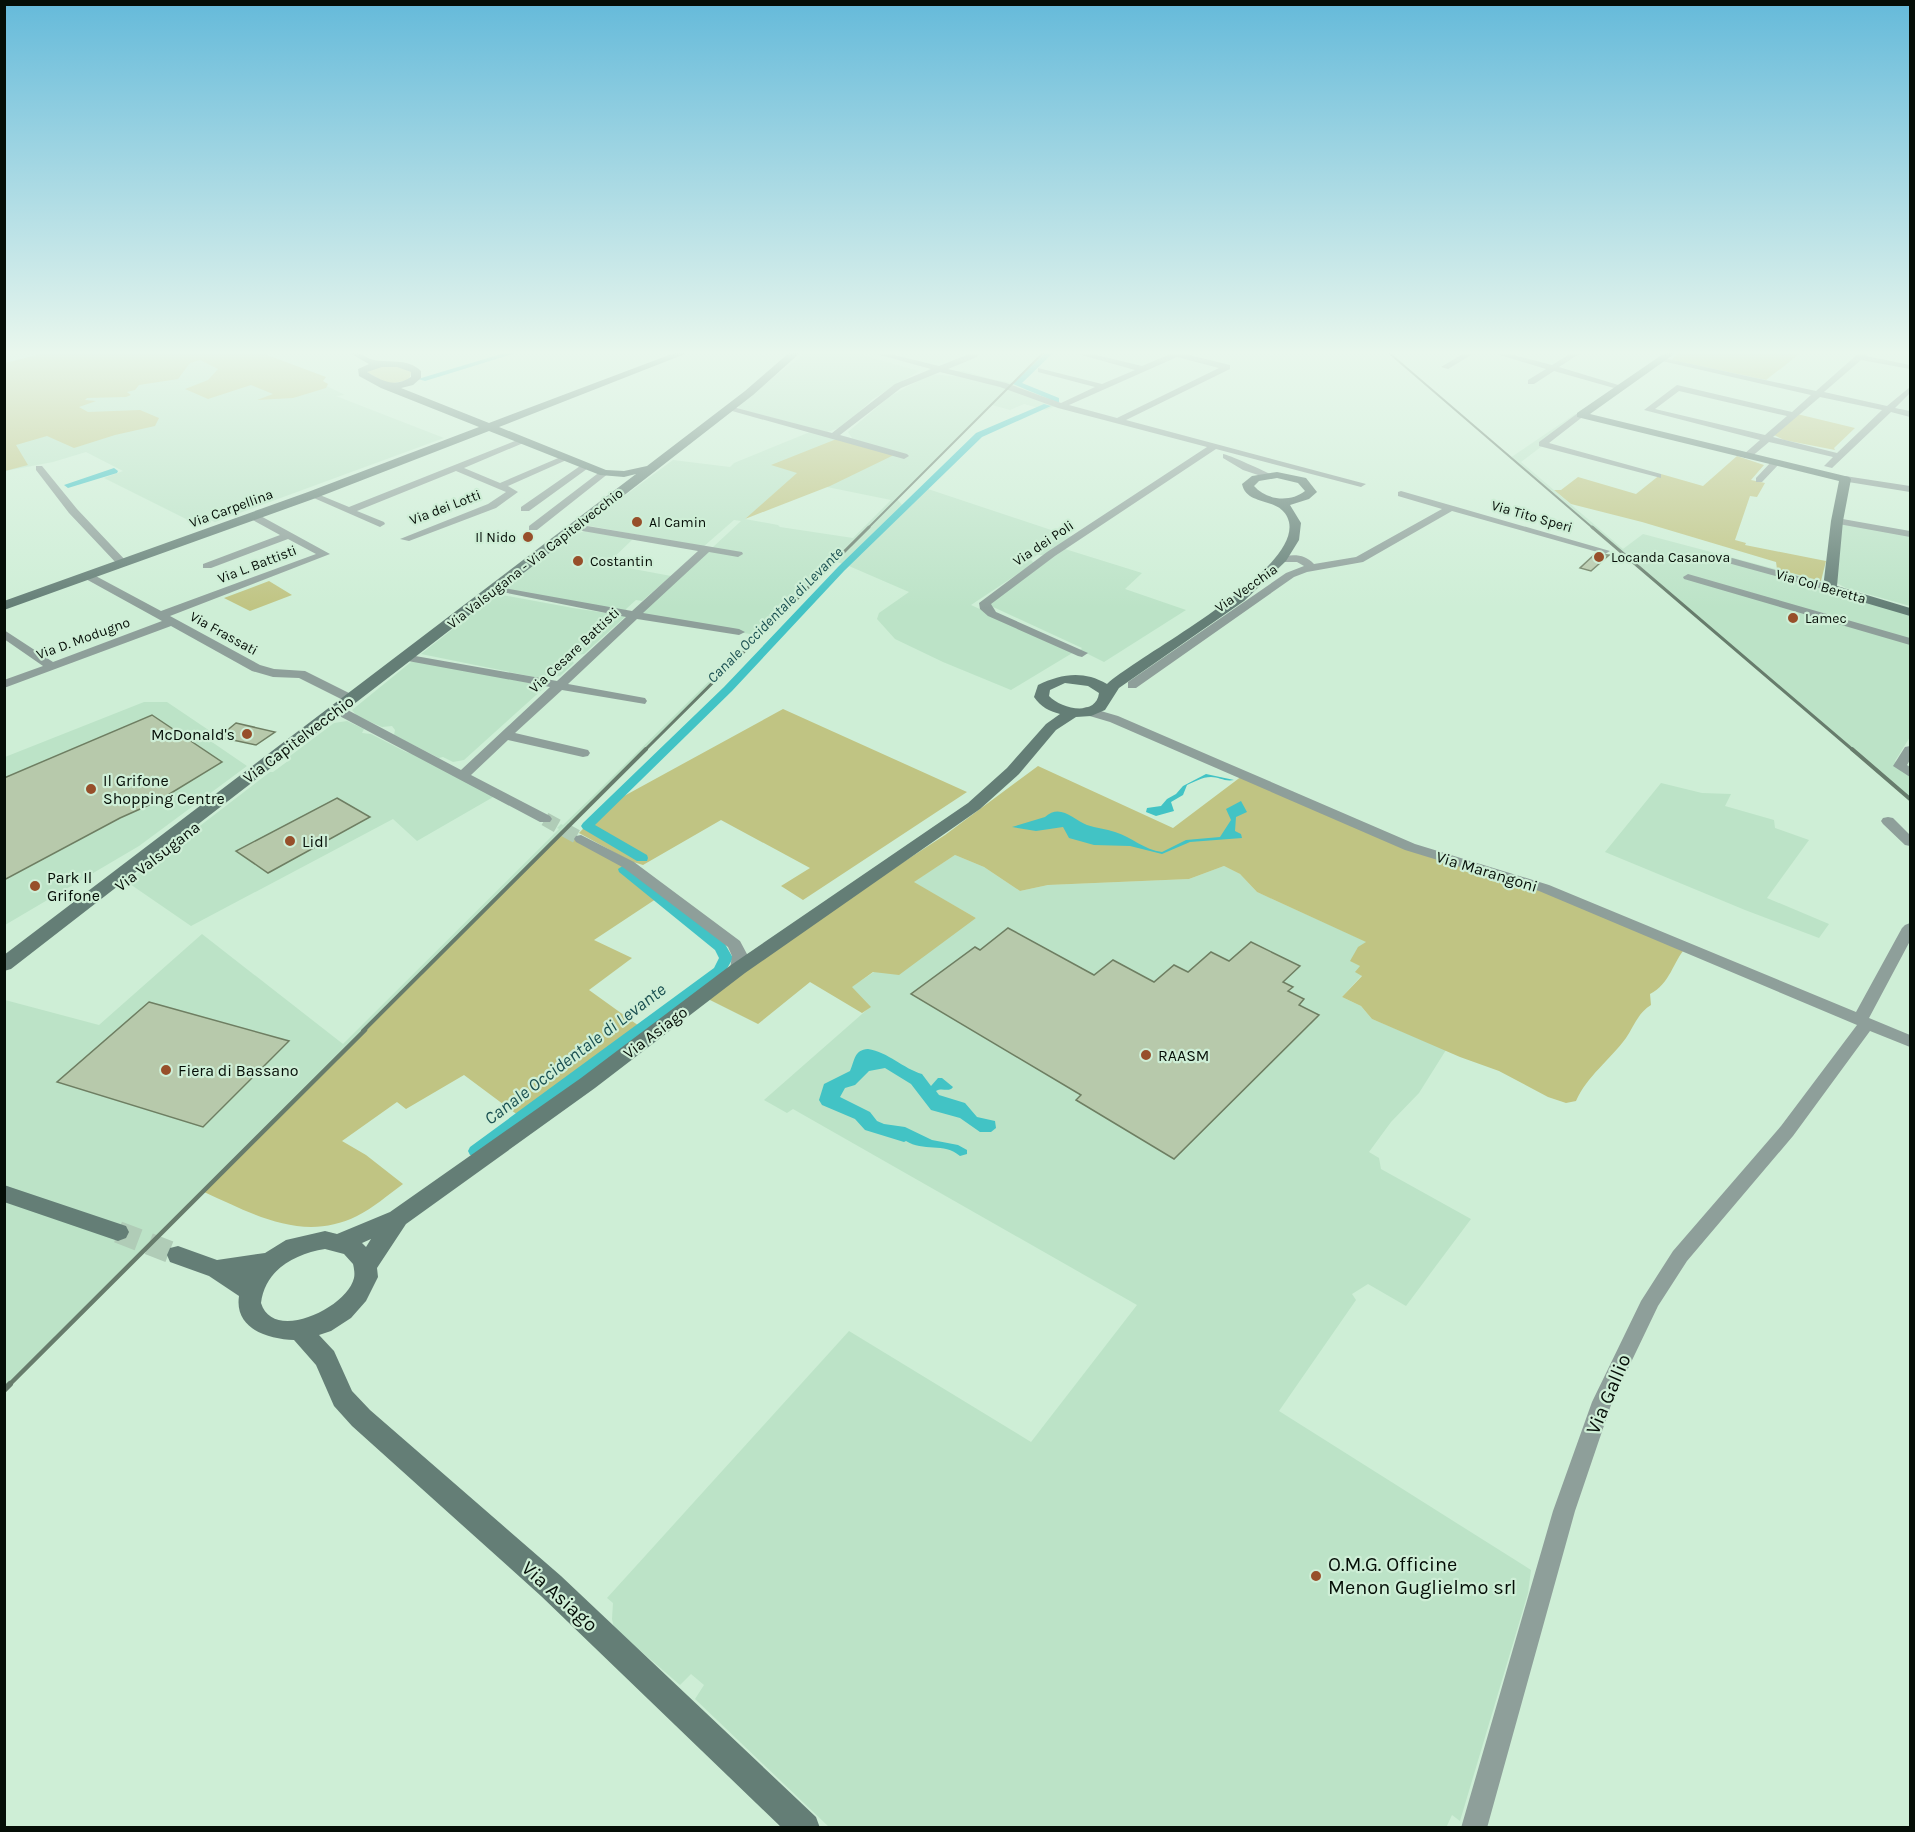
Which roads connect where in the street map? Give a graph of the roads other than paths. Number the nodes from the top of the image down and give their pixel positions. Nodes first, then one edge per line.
1 (463, 437) edge
2 (514, 437) edge
3 (692, 437) edge
4 (843, 437) edge
5 (1180, 437) edge
6 (1551, 437) edge
7 (1672, 437) edge
8 (1761, 437) edge
9 (1859, 437) edge
10 (1767, 439) junction
11 (523, 441) junction
12 (1213, 447) junction
13 (904, 456) dead end
14 (1747, 456) junction
15 (1839, 456) junction
16 (566, 458) junction
17 (1775, 463) junction
18 (657, 464) junction
19 (586, 466) junction
20 (1829, 466) dead end
21 (39, 468) dead end
22 (457, 468) junction
23 (611, 475) junction
24 (1658, 476) dead end
25 (1262, 477) junction
26 (1845, 479) junction
27 (1759, 480) dead end
28 (635, 481) junction
29 (1360, 484) dead end
30 (501, 486) junction
31 (1911, 489) edge
32 (621, 492) junction
33 (1401, 494) dead end
34 (312, 495) junction
35 (1291, 506) junction
36 (1452, 507) junction
37 (525, 508) dead end
38 (350, 510) junction
39 (253, 516) junction
40 (1837, 521) junction
41 (380, 524) dead end
42 (574, 527) junction
43 (532, 528) dead end
44 (1911, 534) edge
45 (289, 535) junction
46 (405, 539) dead end
47 (706, 549) junction
48 (1605, 551) dead end
49 (1293, 553) junction
50 (738, 554) dead end
51 (1732, 561) dead end
52 (123, 564) junction
53 (207, 566) dead end
54 (1311, 568) junction
55 (88, 576) junction
56 (1688, 577) dead end
57 (497, 588) junction
58 (1830, 588) junction
59 (4, 606) edge
60 (1911, 612) edge
61 (633, 615) junction
62 (167, 618) junction
63 (738, 632) dead end
64 (4, 633) edge
65 (1911, 642) edge
66 (1082, 653) dead end
67 (408, 657) junction
68 (51, 666) junction
69 (393, 669) joint
70 (1089, 681) junction
71 (1126, 683) junction
72 (4, 684) edge
73 (558, 686) junction
74 (641, 701) dead end
75 (343, 706) junction
76 (1049, 706) junction
77 (1092, 706) junction
78 (1051, 727) junction
79 (505, 735) junction
80 (1911, 750) edge
81 (583, 753) dead end
82 (1905, 770) edge
83 (463, 775) junction
84 (545, 819) tunnel mouth
85 (1887, 821) dead end
86 (581, 839) tunnel mouth
87 (1911, 842) edge
88 (1911, 928) edge
89 (735, 944) junction
90 (766, 949) junction
91 (4, 965) edge
92 (738, 969) junction
93 (4, 974) edge
94 (1864, 1022) junction
95 (1911, 1041) edge
96 (4, 1193) edge
97 (398, 1218) junction
98 (118, 1232) tunnel mouth
99 (342, 1242) junction
100 (178, 1255) tunnel mouth
101 (270, 1262) junction
102 (367, 1264) junction
103 (217, 1269) junction
104 (250, 1291) junction
105 (332, 1320) junction
106 (301, 1331) junction
107 (325, 1358) junction
108 (805, 1827) edge
109 (1474, 1827) edge

1 - 34 main road, Via Carpellina
2 - 11 main road
3 - 18 main road, Via Valsugana - Via Capitelvecchio
4 - 13 street
5 - 12 street
6 - 24 street
7 - 14 main road
8 - 10 street
9 - 15 street
10 - 14 street
10 - 15 street
11 - 16 main road
11 - 22 street
12 - 25 street
12 - 29 street
12 - 66 street, Via dei Poli
14 - 17 main road
15 - 20 street
16 - 19 main road
16 - 30 street, Via dei Lotti
17 - 26 main road
17 - 27 street
18 - 23 main road
18 - 28 main road, Via Valsugana - Via Capitelvecchio
19 - 23 main road
19 - 37 street
21 - 52 street
22 - 30 street, Via dei Lotti
22 - 38 street
23 - 28 main road
23 - 32 main road
23 - 43 street
25 - 35 main road
25 - 35 main road
26 - 31 street
26 - 40 main road
28 - 32 main road, Via Valsugana - Via Capitelvecchio
30 - 46 street, Via dei Lotti
32 - 42 main road, Via Valsugana - Via Capitelvecchio
33 - 36 street, Via Tito Speri
34 - 38 street
34 - 39 main road, Via Carpellina
35 - 49 main road
36 - 48 street, Via Tito Speri
36 - 54 street, Via Vecchia
38 - 41 street
39 - 45 street, Via L. Battisti
39 - 52 main road, Via Carpellina
40 - 44 street
40 - 58 main road
42 - 47 street
42 - 57 main road, Via Valsugana - Via Capitelvecchio
45 - 53 street, Via L. Battisti
45 - 62 street, Via L. Battisti
47 - 50 street
47 - 61 street, Via Cesare Battisti
49 - 54 street
49 - 71 main road, Via Asiago
51 - 58 street, Via Col Beretta
52 - 55 main road, Via Carpellina
54 - 71 street, Via Vecchia
55 - 59 main road, Via Carpellina
55 - 62 street, Via Frassati
56 - 65 street
57 - 61 street
57 - 67 main road, Via Valsugana - Via Capitelvecchio
58 - 60 main road, Via Col Beretta
61 - 63 street
61 - 73 street, Via Cesare Battisti
62 - 68 street, Via D. Modugno
62 - 75 street, Via Frassati
64 - 68 street
67 - 69 main road, Via Valsugana - Via Capitelvecchio
67 - 73 street
68 - 72 street, Via D. Modugno
69 - 75 main road, Via Valsugana
70 - 71 main road
70 - 76 main road
70 - 77 main road
71 - 77 main road, Via Asiago
73 - 74 street
73 - 79 street, Via Cesare Battisti
75 - 83 street
75 - 91 main road, Via Capitelvecchio
75 - 93 main road, Via Valsugana
76 - 77 main road
76 - 78 main road
77 - 78 main road, Via Asiago
77 - 94 street, Via Marangoni
78 - 90 main road, Via Asiago
79 - 81 street
79 - 83 street, Via Cesare Battisti
80 - 82 street
83 - 84 street
85 - 87 street
86 - 89 street
88 - 94 street
89 - 90 street
89 - 92 street
90 - 92 main road, Via Asiago
92 - 97 main road, Via Asiago
94 - 95 street, Via Marangoni
94 - 109 street, Via Gallio
96 - 98 main road
97 - 99 main road, Via Asiago
97 - 102 main road, Via Asiago
99 - 101 main road, Via Asiago
99 - 102 main road
100 - 103 main road, Via Asiago
101 - 103 main road, Via Asiago
101 - 104 main road, Via Asiago
102 - 105 main road, Via Asiago
103 - 104 main road, Via Asiago
104 - 106 main road, Via Asiago
105 - 106 main road, Via Asiago
105 - 107 main road
106 - 107 main road, Via Asiago
107 - 108 main road, Via Asiago

